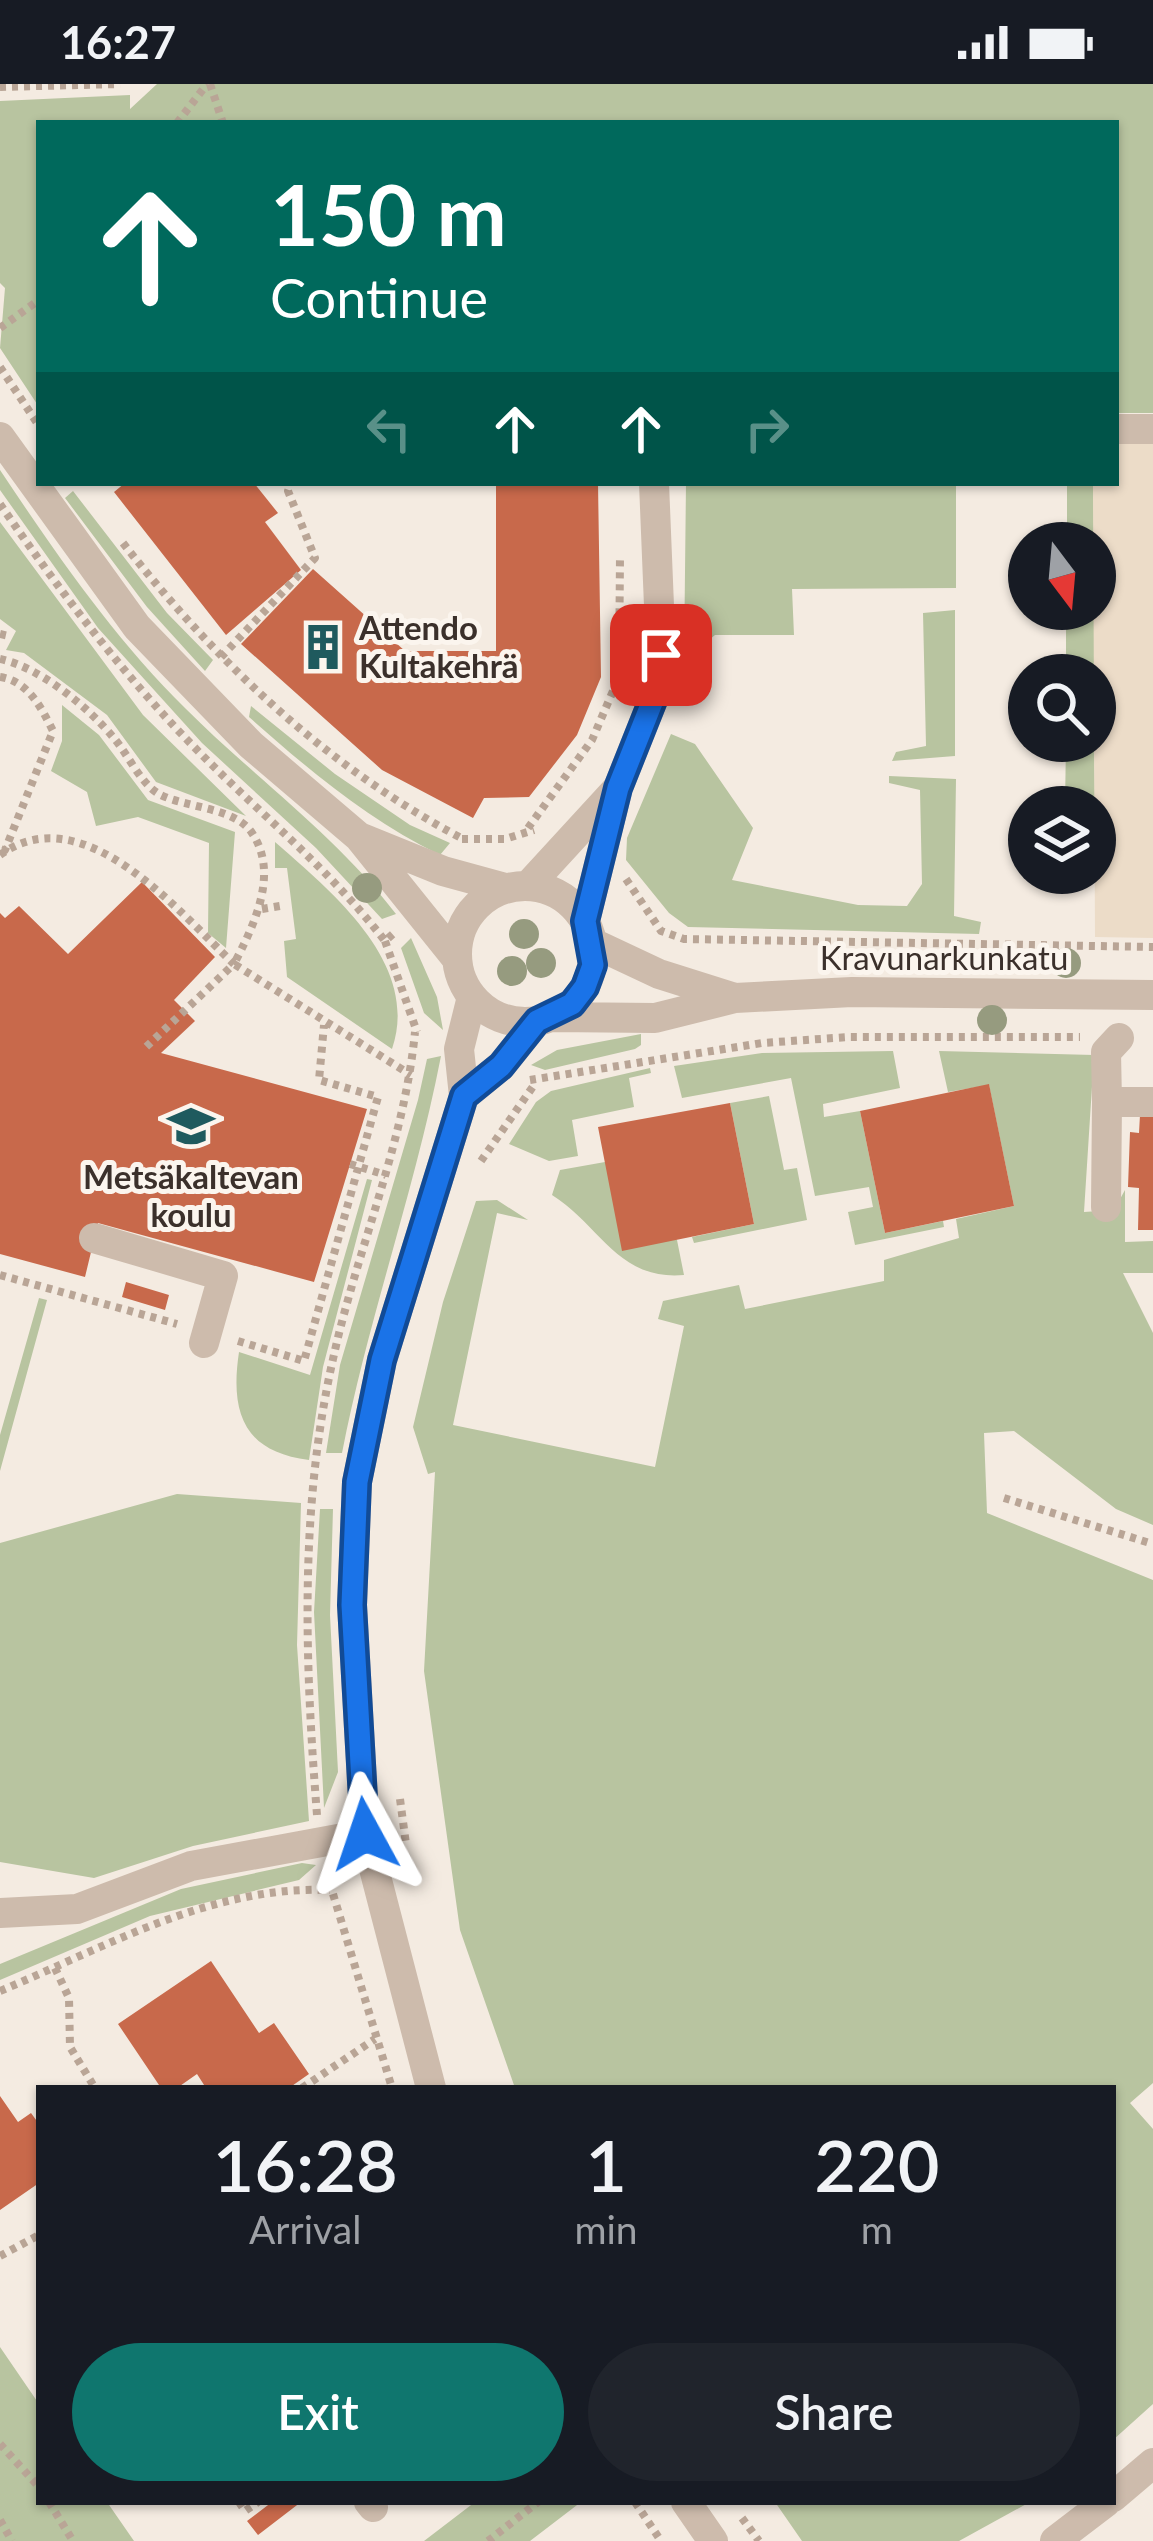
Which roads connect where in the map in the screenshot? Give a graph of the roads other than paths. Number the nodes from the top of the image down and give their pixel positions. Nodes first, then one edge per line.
1 (1119, 429) edge
2 (1153, 429) edge
3 (0, 436) edge
4 (654, 486) edge
5 (618, 788) junction
6 (359, 837) junction
7 (516, 887) junction
8 (589, 932) junction
9 (457, 959) junction
10 (1153, 995) edge
11 (472, 997) junction
12 (735, 998) junction
13 (545, 1019) junction
14 (1119, 1038) road end
15 (464, 1096) junction
16 (1107, 1102) junction
17 (1153, 1102) edge
18 (1106, 1207) dead end
19 (94, 1238) dead end
20 (205, 1337) road end
21 (365, 1834) junction
22 (0, 1913) edge
23 (430, 2085) edge
24 (1153, 2463) edge
25 (1116, 2494) edge
26 (688, 2505) edge
27 (1102, 2505) edge
28 (713, 2541) edge
29 (1055, 2541) edge

1 - 2 street
3 - 6 street
4 - 5 street
5 - 7 street
5 - 8 street
6 - 7 street
6 - 9 street
7 - 8 street
7 - 9 street
8 - 12 street, Kravunarkunkatu
8 - 13 street
9 - 11 street
10 - 12 street, Kravunarkunkatu
11 - 13 street
11 - 15 street
12 - 13 street, Kravunarkunkatu
13 - 15 street
14 - 16 street
15 - 21 street
16 - 17 street
16 - 18 street
19 - 20 street
21 - 22 street
21 - 23 street
24 - 25 street
26 - 28 street
27 - 29 street

